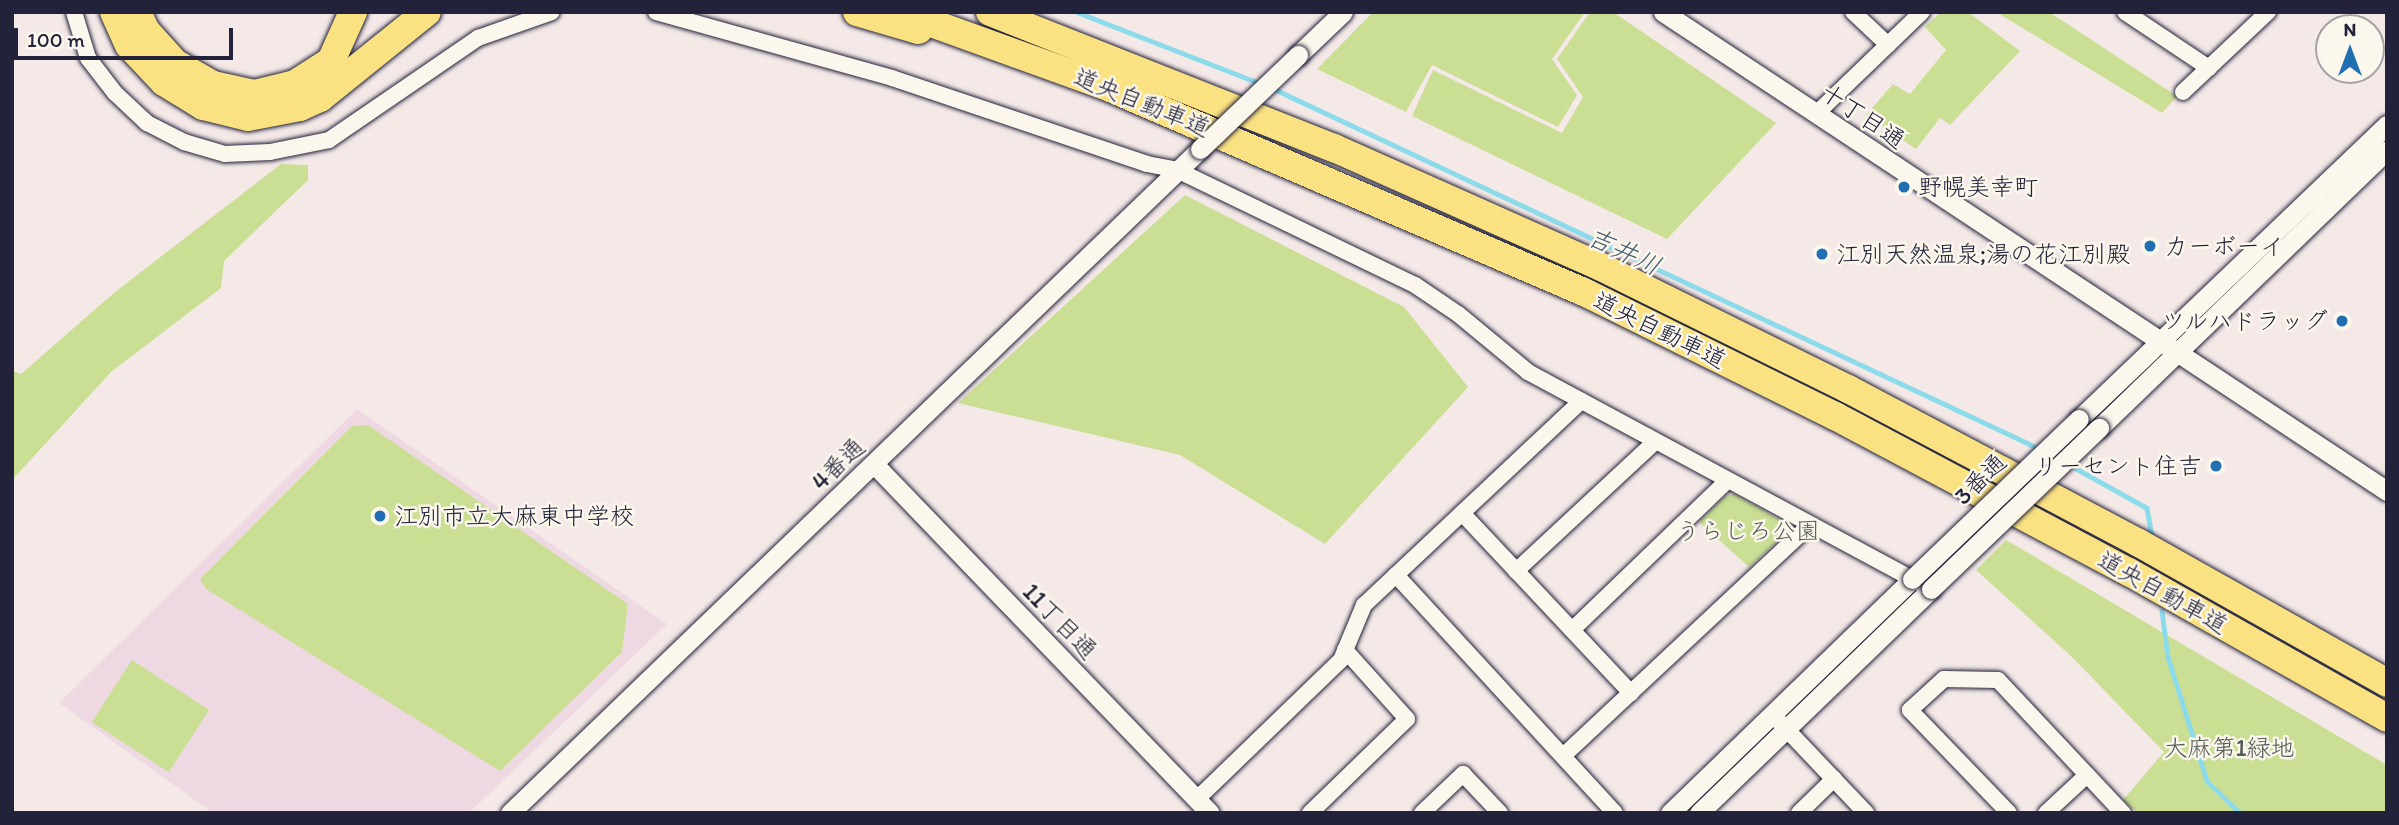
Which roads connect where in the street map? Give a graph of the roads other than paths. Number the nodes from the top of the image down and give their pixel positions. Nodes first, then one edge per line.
1 (74, 12) edge
2 (114, 12) edge
3 (137, 12) edge
4 (353, 12) edge
5 (427, 12) edge
6 (552, 12) edge
7 (656, 12) edge
8 (857, 12) edge
9 (901, 12) edge
10 (990, 12) edge
11 (1343, 12) edge
12 (1663, 12) edge
13 (1853, 12) edge
14 (1922, 12) edge
15 (2125, 12) edge
16 (2268, 12) edge
17 (1888, 46) junction
18 (2209, 68) junction
19 (1108, 87) junction
20 (2183, 92) dead end
21 (1816, 114) junction
22 (2387, 124) edge
23 (2387, 150) edge
24 (1177, 170) junction
25 (2169, 347) junction
26 (1581, 401) junction
27 (1655, 442) junction
28 (874, 464) junction
29 (1727, 481) junction
30 (2387, 491) edge
31 (1462, 513) junction
32 (1810, 525) junction
33 (1516, 570) junction
34 (1396, 575) junction
35 (1912, 579) junction
36 (1931, 589) junction
37 (1572, 630) junction
38 (1345, 650) junction
39 (2387, 683) edge
40 (1631, 693) junction
41 (1772, 714) junction
42 (2387, 718) edge
43 (1786, 729) junction
44 (1563, 757) junction
45 (2087, 775) junction
46 (1834, 779) junction
47 (1203, 806) edge
48 (510, 813) edge
49 (1310, 813) edge
50 (1422, 813) edge
51 (1500, 813) edge
52 (1615, 813) edge
53 (1670, 813) edge
54 (1699, 813) edge
55 (1800, 813) edge
56 (1866, 813) edge
57 (2010, 813) edge
58 (2046, 813) edge
59 (2123, 813) edge

1 - 6 street
2 - 5 highway
3 - 4 highway
7 - 24 street
8 - 19 highway
9 - 19 highway, 道央自動車道
10 - 39 highway, 道央自動車道
11 - 24 street, 4番通, bridge
12 - 21 street, 十丁目通
13 - 17 street
14 - 17 street
15 - 18 street
16 - 18 street
17 - 21 street
18 - 20 street
19 - 42 highway, 道央自動車道
21 - 25 street, 十丁目通
22 - 25 street, 3番通
23 - 25 street, 3番通
24 - 26 street
24 - 28 street, 4番通
25 - 30 street, 十丁目通
25 - 35 street, 3番通, bridge
25 - 36 street, 3番通, bridge
26 - 27 street
26 - 31 street
27 - 29 street
27 - 33 street
28 - 47 street, 11丁目通
28 - 48 street, 4番通
29 - 32 street
29 - 37 street
31 - 33 street
31 - 34 street
32 - 35 street
32 - 40 street
33 - 37 street
34 - 38 street
34 - 44 street
35 - 36 street
35 - 41 street, 3番通
36 - 43 street, 3番通
37 - 40 street
38 - 47 street
38 - 49 street
40 - 44 street
41 - 43 street
41 - 53 street, 3番通
43 - 46 street
43 - 54 street, 3番通
44 - 52 street
45 - 57 street
45 - 58 street
45 - 59 street
46 - 55 street
46 - 56 street
50 - 51 street

